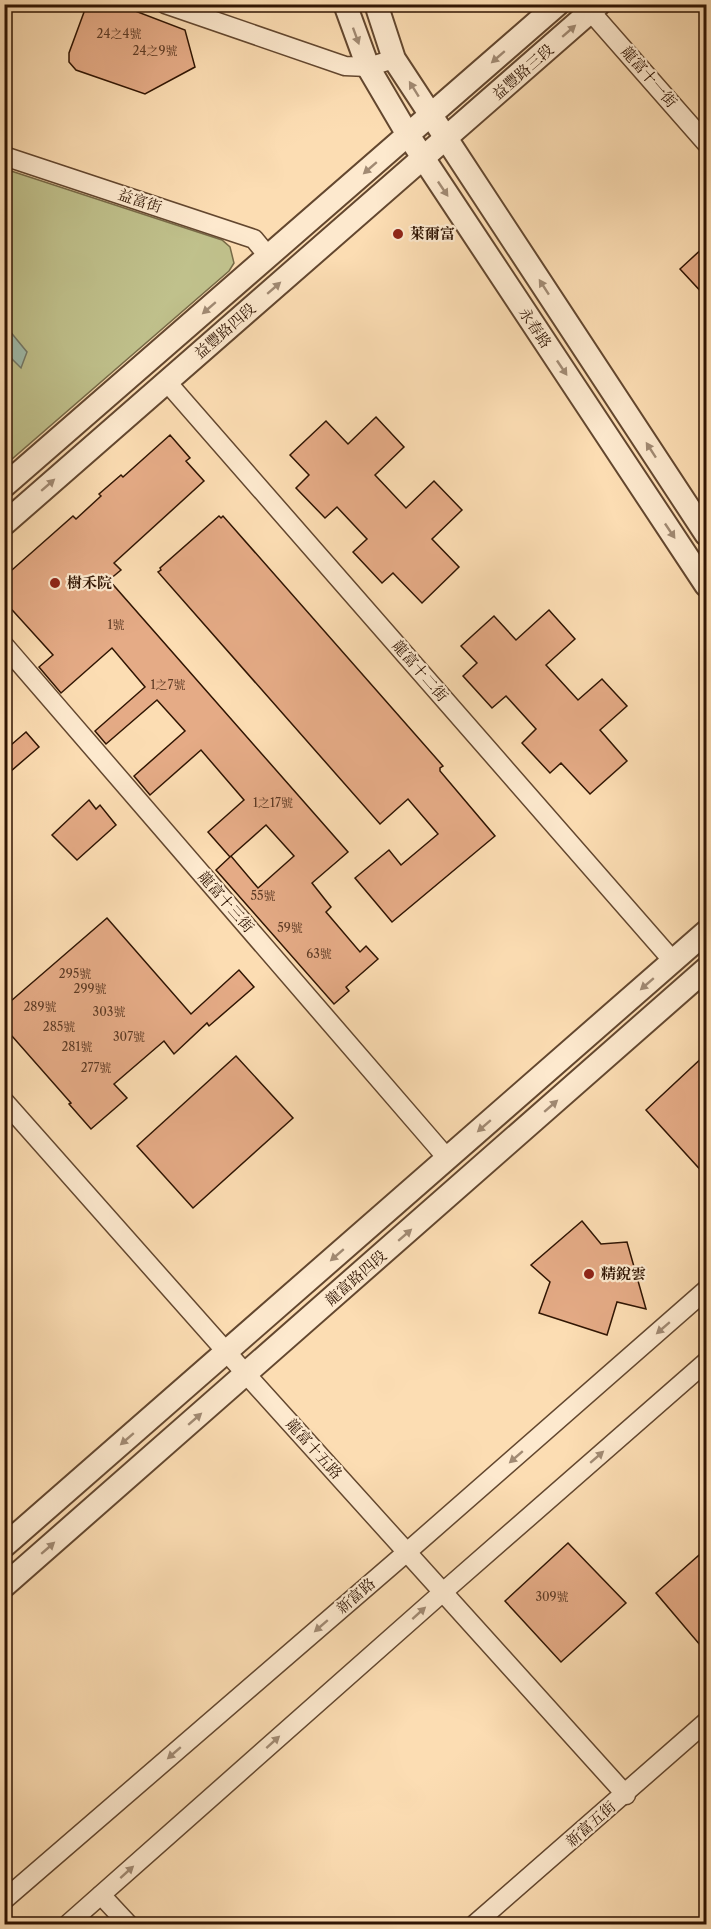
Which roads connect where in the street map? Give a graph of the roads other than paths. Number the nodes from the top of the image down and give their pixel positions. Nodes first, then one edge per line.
1 (165, 4) edge
2 (345, 4) edge
3 (376, 4) edge
4 (558, 4) edge
5 (595, 8) edge
6 (394, 59) junction
7 (368, 68) junction
8 (430, 116) junction
9 (408, 135) junction
10 (446, 139) junction
11 (706, 143) edge
12 (4, 156) edge
13 (423, 157) junction
14 (268, 256) junction
15 (166, 381) junction
16 (4, 486) edge
17 (4, 524) edge
18 (706, 534) edge
19 (706, 585) edge
20 (4, 645) edge
21 (706, 932) edge
22 (673, 961) junction
23 (706, 969) edge
24 (4, 1101) edge
25 (447, 1158) junction
26 (706, 1290) edge
27 (226, 1352) junction
28 (706, 1362) edge
29 (246, 1374) junction
30 (4, 1546) edge
31 (407, 1552) junction
32 (4, 1586) edge
33 (443, 1592) junction
34 (706, 1722) edge
35 (626, 1795) junction
36 (101, 1895) junction
37 (4, 1899) edge
38 (68, 1924) edge
39 (128, 1924) edge
40 (475, 1924) edge

1 - 7 street
2 -> 7 street, 永春路
3 - 6 street, 永春路
4 -> 8 street, 益豐路三段
10 -> 5 street, 益豐路三段
5 - 11 street, 龍富十一街
6 - 7 street
8 -> 6 street, 永春路
7 - 9 street, 永春路
8 - 9 street, 益豐路四段
8 - 10 street, 永春路
9 - 13 street, 永春路
9 -> 14 street, 益豐路四段
10 - 13 street, 益豐路四段
18 -> 10 street, 永春路
12 - 14 street, 益富街
15 -> 13 street, 益豐路四段
13 -> 19 street, 永春路
14 -> 16 street, 益豐路四段
17 -> 15 street, 益豐路四段
15 - 22 street, 龍富十二街
20 - 25 street, 龍富十三街
21 - 22 street, 龍富路四段
22 -> 25 street, 龍富路四段
29 -> 23 street, 龍富路四段
24 - 27 street, 龍富十五路
25 -> 27 street, 龍富路四段
26 -> 31 street, 新富路
27 - 29 street, 龍富十五路
27 -> 30 street, 龍富路四段
33 -> 28 street
29 - 31 street, 龍富十五路
32 -> 29 street, 龍富路四段
31 - 33 street, 龍富十五路
31 -> 37 street, 新富路
33 - 35 street, 龍富十五路
36 -> 33 street
34 - 35 street, 新富五街
35 - 40 street, 新富五街
36 - 38 street
36 - 39 street

